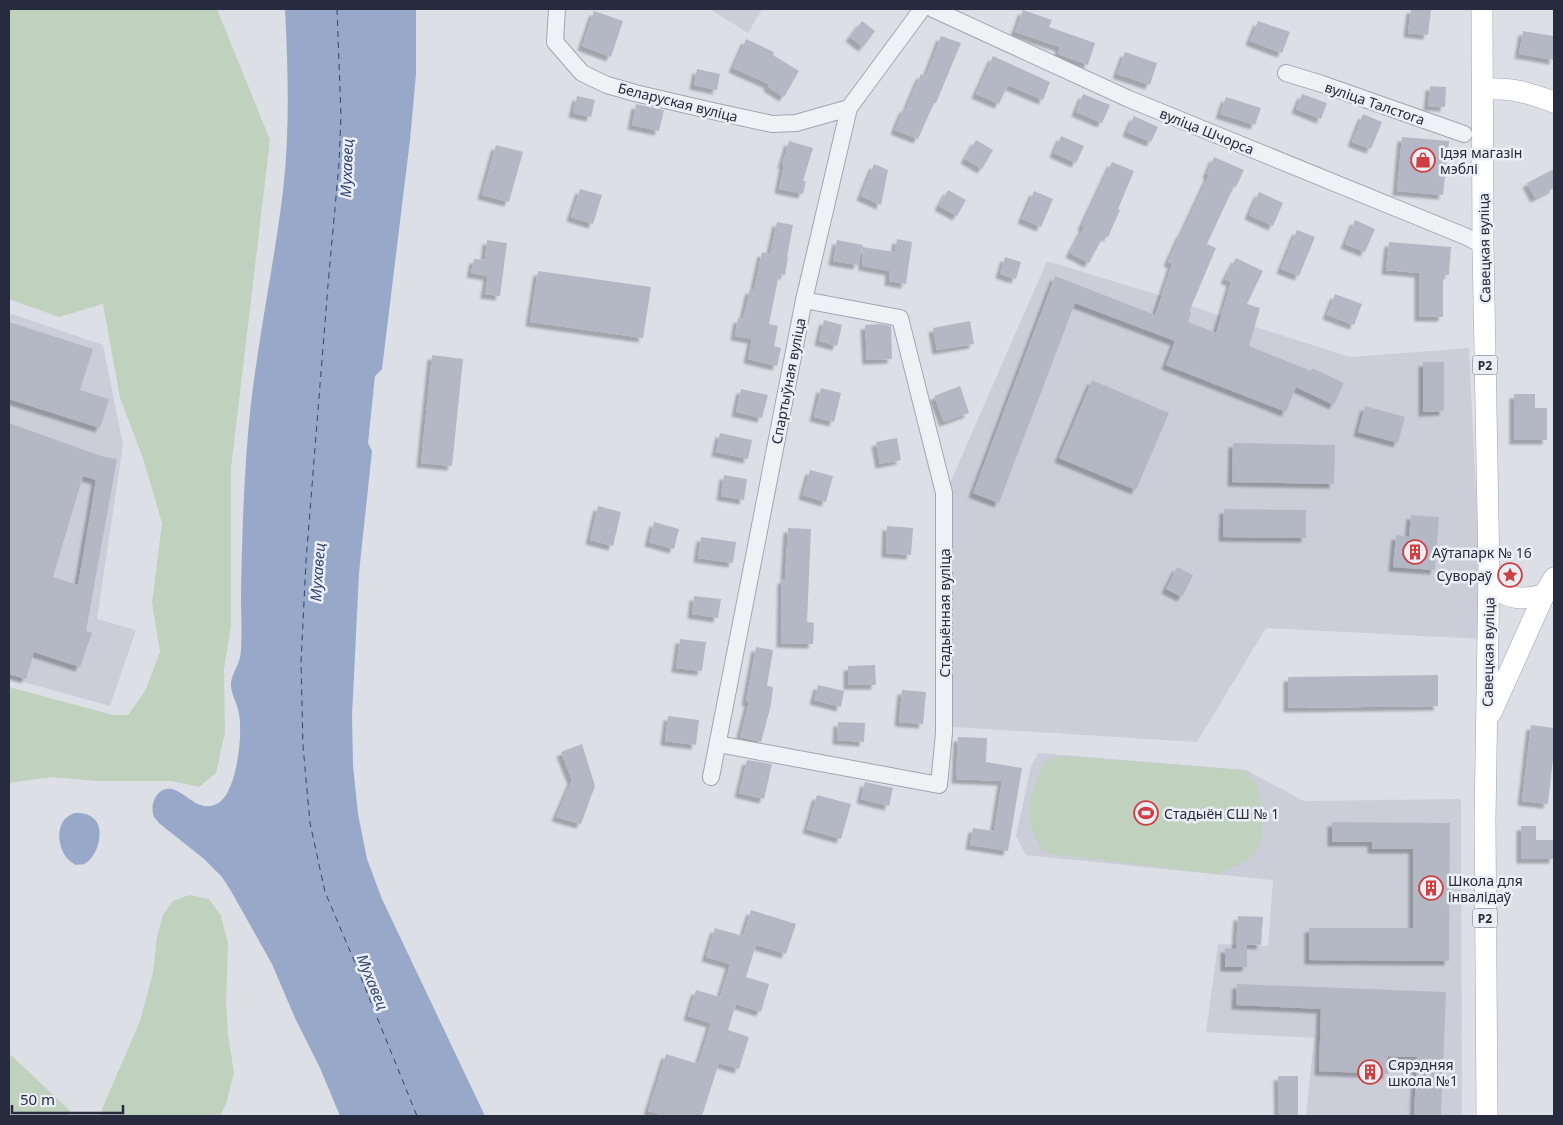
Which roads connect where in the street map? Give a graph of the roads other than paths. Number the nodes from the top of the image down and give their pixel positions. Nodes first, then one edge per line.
1 (557, 9) edge
2 (922, 9) edge
3 (934, 9) edge
4 (1482, 9) edge
5 (1286, 73) dead end
6 (1483, 89) junction
7 (1554, 102) edge
8 (849, 108) junction
9 (1464, 134) dead end
10 (1484, 246) junction
11 (804, 300) junction
12 (1549, 586) edge
13 (1489, 587) junction
14 (1488, 720) junction
15 (718, 744) junction
16 (710, 777) dead end
17 (1487, 1116) edge

1 - 8 street, Беларуская вуліца
2 - 8 street, Спартыўная вуліца
3 - 10 street, вуліца Шчорса
4 - 6 main road, Савецкая вуліца / Р2
5 - 9 street, вуліца Талстога
6 - 7 main road
6 - 10 main road, Савецкая вуліца / Р2
8 - 11 street, Спартыўная вуліца
10 - 13 main road, Савецкая вуліца / Р2
11 - 15 street, Спартыўная вуліца
11 - 15 street, Стадыённая вуліца
12 - 13 main road
12 - 14 main road
13 - 14 main road, Савецкая вуліца / Р2
14 - 17 main road, Савецкая вуліца / Р2
15 - 16 street, Спартыўная вуліца

